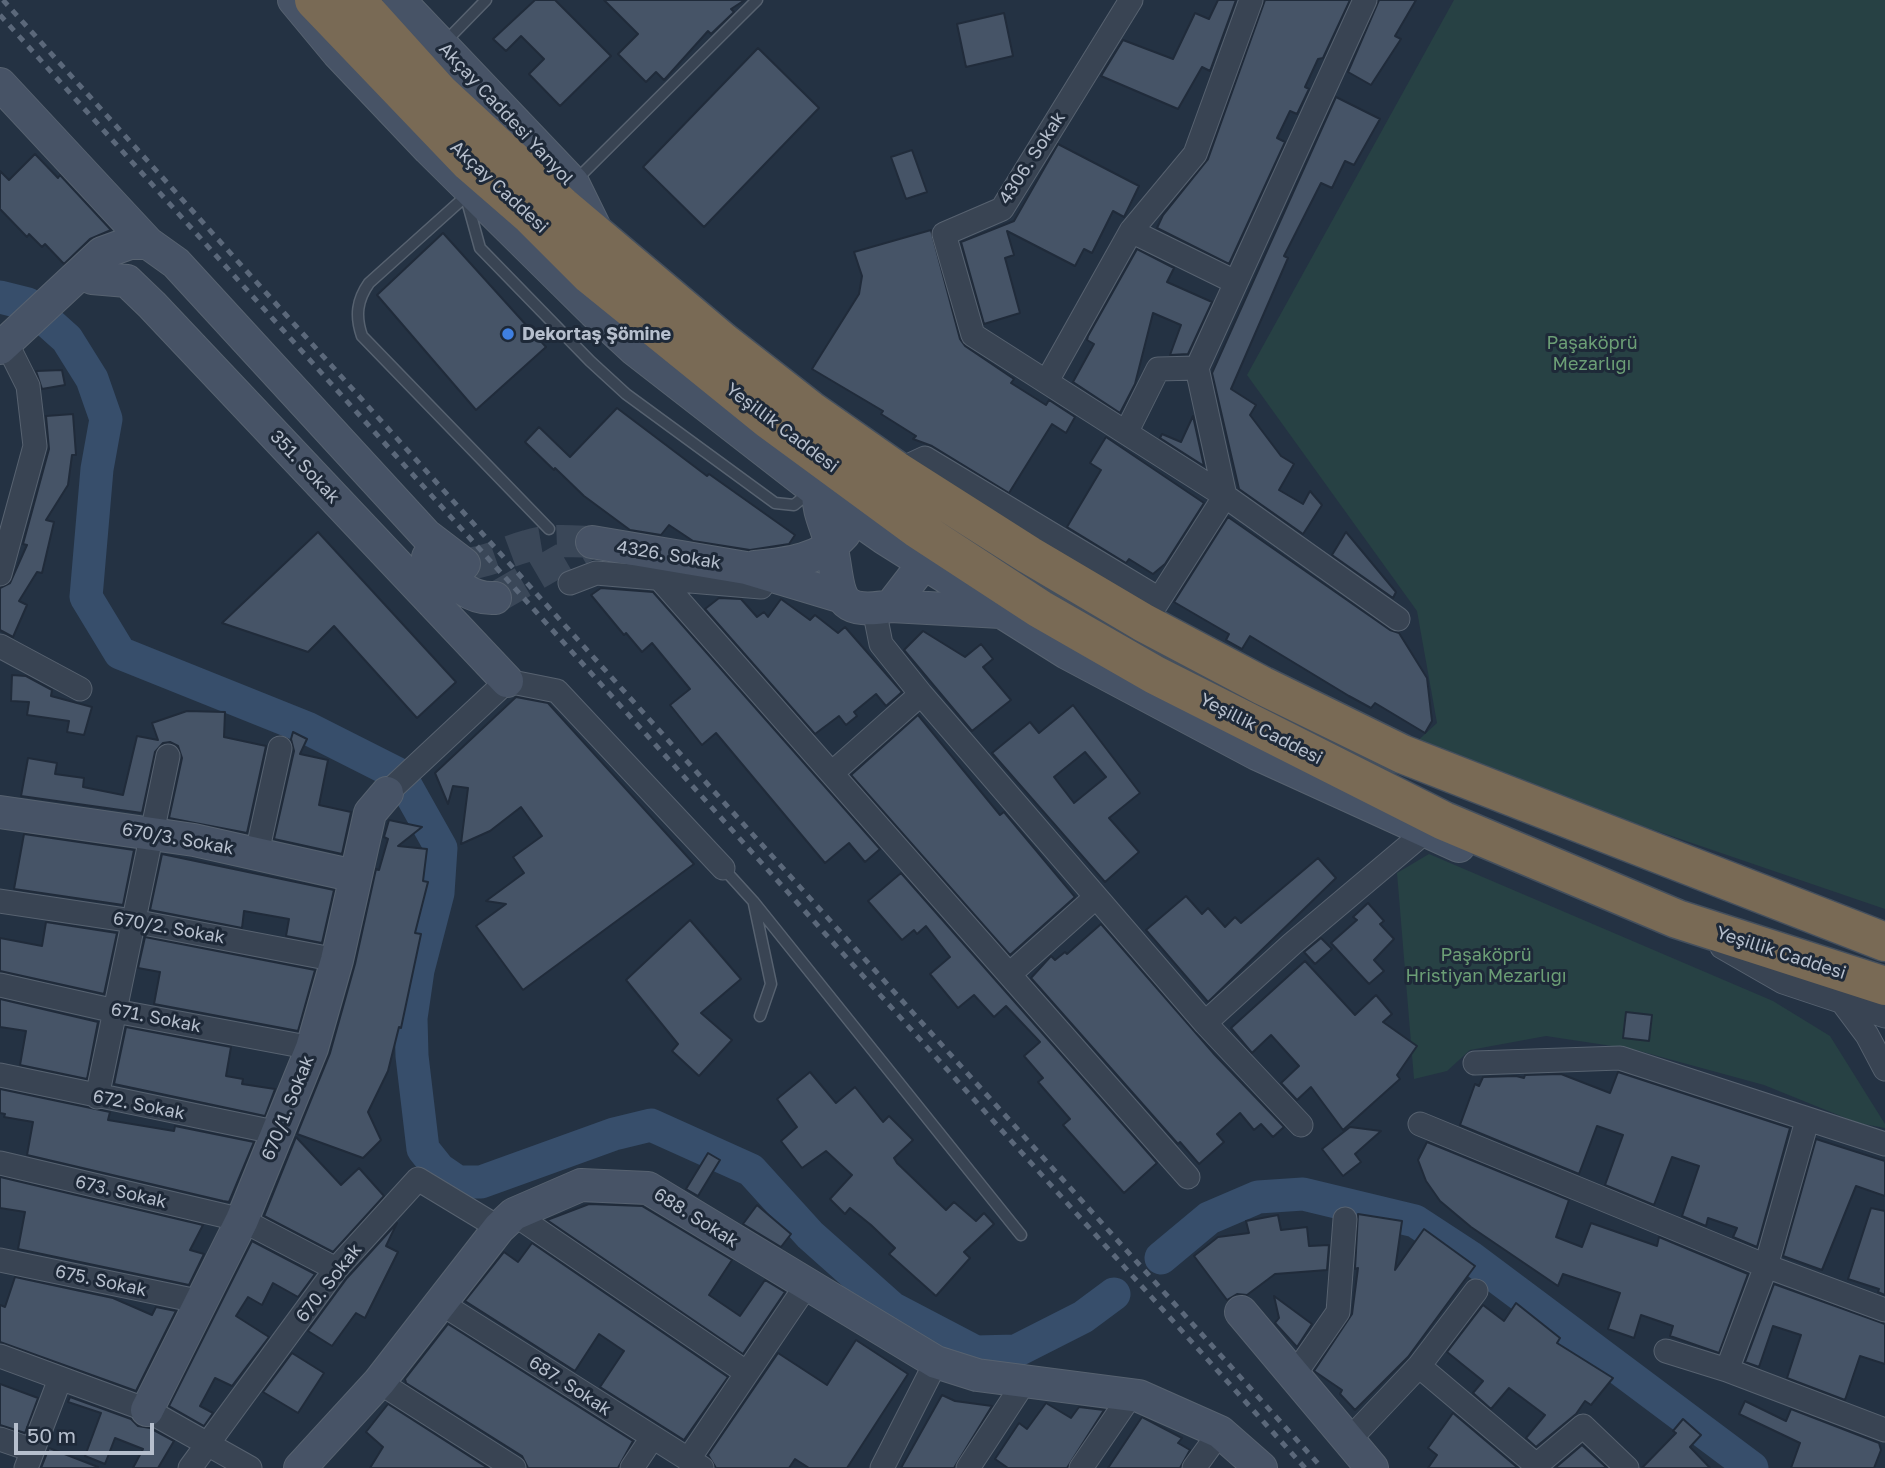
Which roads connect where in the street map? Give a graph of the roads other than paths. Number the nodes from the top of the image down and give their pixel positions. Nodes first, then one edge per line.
1 (293, 0) edge
2 (314, 0) edge
3 (356, 0) edge
4 (399, 0) edge
5 (486, 0) edge
6 (757, 0) edge
7 (1131, 0) edge
8 (1251, 0) edge
9 (1365, 0) edge
10 (442, 45) junction
11 (0, 84) edge
12 (573, 183) junction
13 (463, 187) junction
14 (1131, 230) junction
15 (599, 236) junction
16 (148, 243) junction
17 (92, 278) junction
18 (1236, 282) junction
19 (47, 307) junction
20 (8, 341) edge
21 (709, 352) junction
22 (1197, 368) junction
23 (1046, 381) junction
24 (1127, 431) junction
25 (816, 490) junction
26 (876, 496) junction
27 (1225, 496) junction
28 (962, 513) junction
29 (549, 528) dead end
30 (592, 542) dead end
31 (832, 548) junction
32 (932, 553) junction
33 (464, 564) dead end
34 (757, 572) junction
35 (0, 574) edge
36 (659, 578) junction
37 (570, 583) dead end
38 (839, 596) junction
39 (495, 598) dead end
40 (882, 607) junction
41 (1152, 611) junction
42 (1003, 612) junction
43 (1398, 619) dead end
44 (0, 646) edge
45 (507, 681) junction
46 (80, 689) dead end
47 (921, 695) junction
48 (281, 748) dead end
49 (168, 756) dead end
50 (832, 773) junction
51 (387, 793) joint
52 (0, 812) edge
53 (151, 832) junction
54 (1424, 832) junction
55 (257, 853) junction
56 (723, 868) joint
57 (355, 876) junction
58 (1583, 880) junction
59 (1096, 897) junction
60 (0, 901) edge
61 (753, 901) junction
62 (1677, 919) junction
63 (133, 921) junction
64 (1885, 942) edge
65 (337, 960) junction
66 (1012, 974) junction
67 (0, 985) edge
68 (1885, 986) edge
69 (1843, 1003) junction
70 (115, 1011) junction
71 (760, 1016) dead end
72 (1885, 1016) edge
73 (1205, 1023) junction
74 (1876, 1036) edge
75 (312, 1048) junction
76 (1475, 1063) dead end
77 (1885, 1069) edge
78 (0, 1075) edge
79 (97, 1097) junction
80 (1807, 1121) junction
81 (1420, 1124) dead end
82 (1301, 1125) dead end
83 (279, 1133) junction
84 (1885, 1144) edge
85 (0, 1163) edge
86 (1188, 1177) dead end
87 (1345, 1219) dead end
88 (242, 1220) junction
89 (506, 1221) junction
90 (1021, 1235) dead end
91 (0, 1260) edge
92 (1766, 1266) junction
93 (336, 1269) junction
94 (806, 1286) junction
95 (1476, 1291) dead end
96 (202, 1302) junction
97 (439, 1302) junction
98 (1885, 1310) edge
99 (1241, 1312) dead end
100 (1666, 1351) dead end
101 (0, 1356) edge
102 (936, 1362) junction
103 (1419, 1366) junction
104 (1727, 1370) junction
105 (747, 1373) junction
106 (1295, 1374) junction
107 (60, 1379) junction
108 (1024, 1381) junction
109 (379, 1382) junction
110 (1135, 1395) junction
111 (147, 1410) junction
112 (1884, 1429) edge
113 (1220, 1432) junction
114 (652, 1438) junction
115 (0, 1439) edge
116 (1348, 1441) junction
117 (207, 1446) junction
118 (29, 1459) edge
119 (695, 1464) edge
120 (1534, 1466) edge
121 (190, 1468) edge
122 (250, 1468) edge
123 (300, 1468) edge
124 (514, 1468) edge
125 (632, 1468) edge
126 (882, 1468) edge
127 (968, 1468) edge
128 (1081, 1468) edge
129 (1194, 1468) edge
130 (1261, 1468) edge
131 (1371, 1468) edge
132 (1627, 1468) edge

1 - 13 street
2 - 21 highway, Akçay Caddesi
3 - 15 highway, Akçay Caddesi
4 - 10 street, Akçay Caddesi Yanyol
5 - 10 lane
6 - 12 lane
7 - 23 street, 4306. Sokak
8 - 14 street
9 - 18 street
10 - 12 street, Akçay Caddesi Yanyol
11 - 16 street
12 - 15 street, Akçay Caddesi Yanyol
13 - 25 street
13 - 29 lane
14 - 18 street
14 - 23 street
15 - 21 highway, Akçay Caddesi
16 - 19 street
16 - 33 street
17 - 19 street, 351. Sokak
17 - 39 street, 351. Sokak
17 - 45 street, 351. Sokak
18 - 22 street
19 - 20 street
20 - 35 street
21 - 26 highway, Yeşillik Caddesi
22 - 24 street
22 - 27 street
23 - 24 street
24 - 27 street
25 - 26 street
25 - 31 street
26 - 28 highway, Yeşillik Caddesi
26 - 31 street
26 - 32 highway, Yeşillik Caddesi
26 - 41 street
27 - 41 street
27 - 43 street
28 - 32 street
28 - 41 highway, Yeşillik Caddesi
30 - 34 street, 4326. Sokak
31 - 34 street
31 - 38 street
32 - 40 street
32 - 42 street
32 - 58 highway, Yeşillik Caddesi
34 - 36 street
34 - 38 street
36 - 37 street
36 - 50 street
38 - 40 street
40 - 42 street
40 - 47 street
41 - 64 highway, Yeşillik Caddesi
42 - 54 street
44 - 46 street
45 - 51 street
45 - 56 street
47 - 50 street
47 - 59 street
48 - 55 street
49 - 53 street
50 - 66 street
51 - 57 street, 670/1. Sokak
52 - 53 street, 670/3. Sokak
53 - 55 street, 670/3. Sokak
53 - 63 street
54 - 58 street
54 - 73 street
55 - 57 street, 670/3. Sokak
56 - 61 lane
57 - 65 street, 670/1. Sokak
58 - 62 highway, Yeşillik Caddesi
59 - 66 street
59 - 73 street
60 - 63 street, 670/2. Sokak
61 - 71 lane
61 - 90 lane
62 - 68 highway, Yeşillik Caddesi
62 - 69 street
63 - 65 street, 670/2. Sokak
63 - 70 street
65 - 75 street, 670/1. Sokak
66 - 86 street
67 - 70 street, 671. Sokak
69 - 72 street
69 - 74 street
70 - 75 street, 671. Sokak
70 - 79 street
73 - 82 street
74 - 77 street
75 - 83 street, 670/1. Sokak
76 - 80 street
78 - 79 street, 672. Sokak
79 - 83 street, 672. Sokak
80 - 84 street
80 - 92 street
81 - 92 street
83 - 88 street, 670/1. Sokak
85 - 88 street, 673. Sokak
87 - 106 street
88 - 93 street, 673. Sokak
88 - 96 street, 670/1. Sokak
89 - 93 street, 670. Sokak
89 - 94 street, 688. Sokak
89 - 97 street, 688. Sokak
89 - 105 street
91 - 96 street, 675. Sokak
92 - 98 street
92 - 104 street
93 - 117 street, 670. Sokak
94 - 102 street, 688. Sokak
94 - 105 street
95 - 103 street
96 - 111 street, 670/1. Sokak
97 - 109 street, 688. Sokak
97 - 114 street, 687. Sokak
99 - 106 street
100 - 104 street
101 - 107 street
102 - 108 street, 688. Sokak
102 - 126 street
103 - 116 street
103 - 120 street
104 - 112 street
105 - 119 street
106 - 116 street
107 - 111 street
107 - 118 street
108 - 110 street, 688. Sokak
108 - 127 street
109 - 123 street, 688. Sokak
109 - 124 street
110 - 113 street, 688. Sokak
110 - 128 street
111 - 117 street
113 - 129 street
113 - 130 street, 688. Sokak
114 - 119 street, 687. Sokak
114 - 125 street
115 - 118 street
116 - 131 street
117 - 121 street, 670. Sokak
117 - 122 street
120 - 132 street

